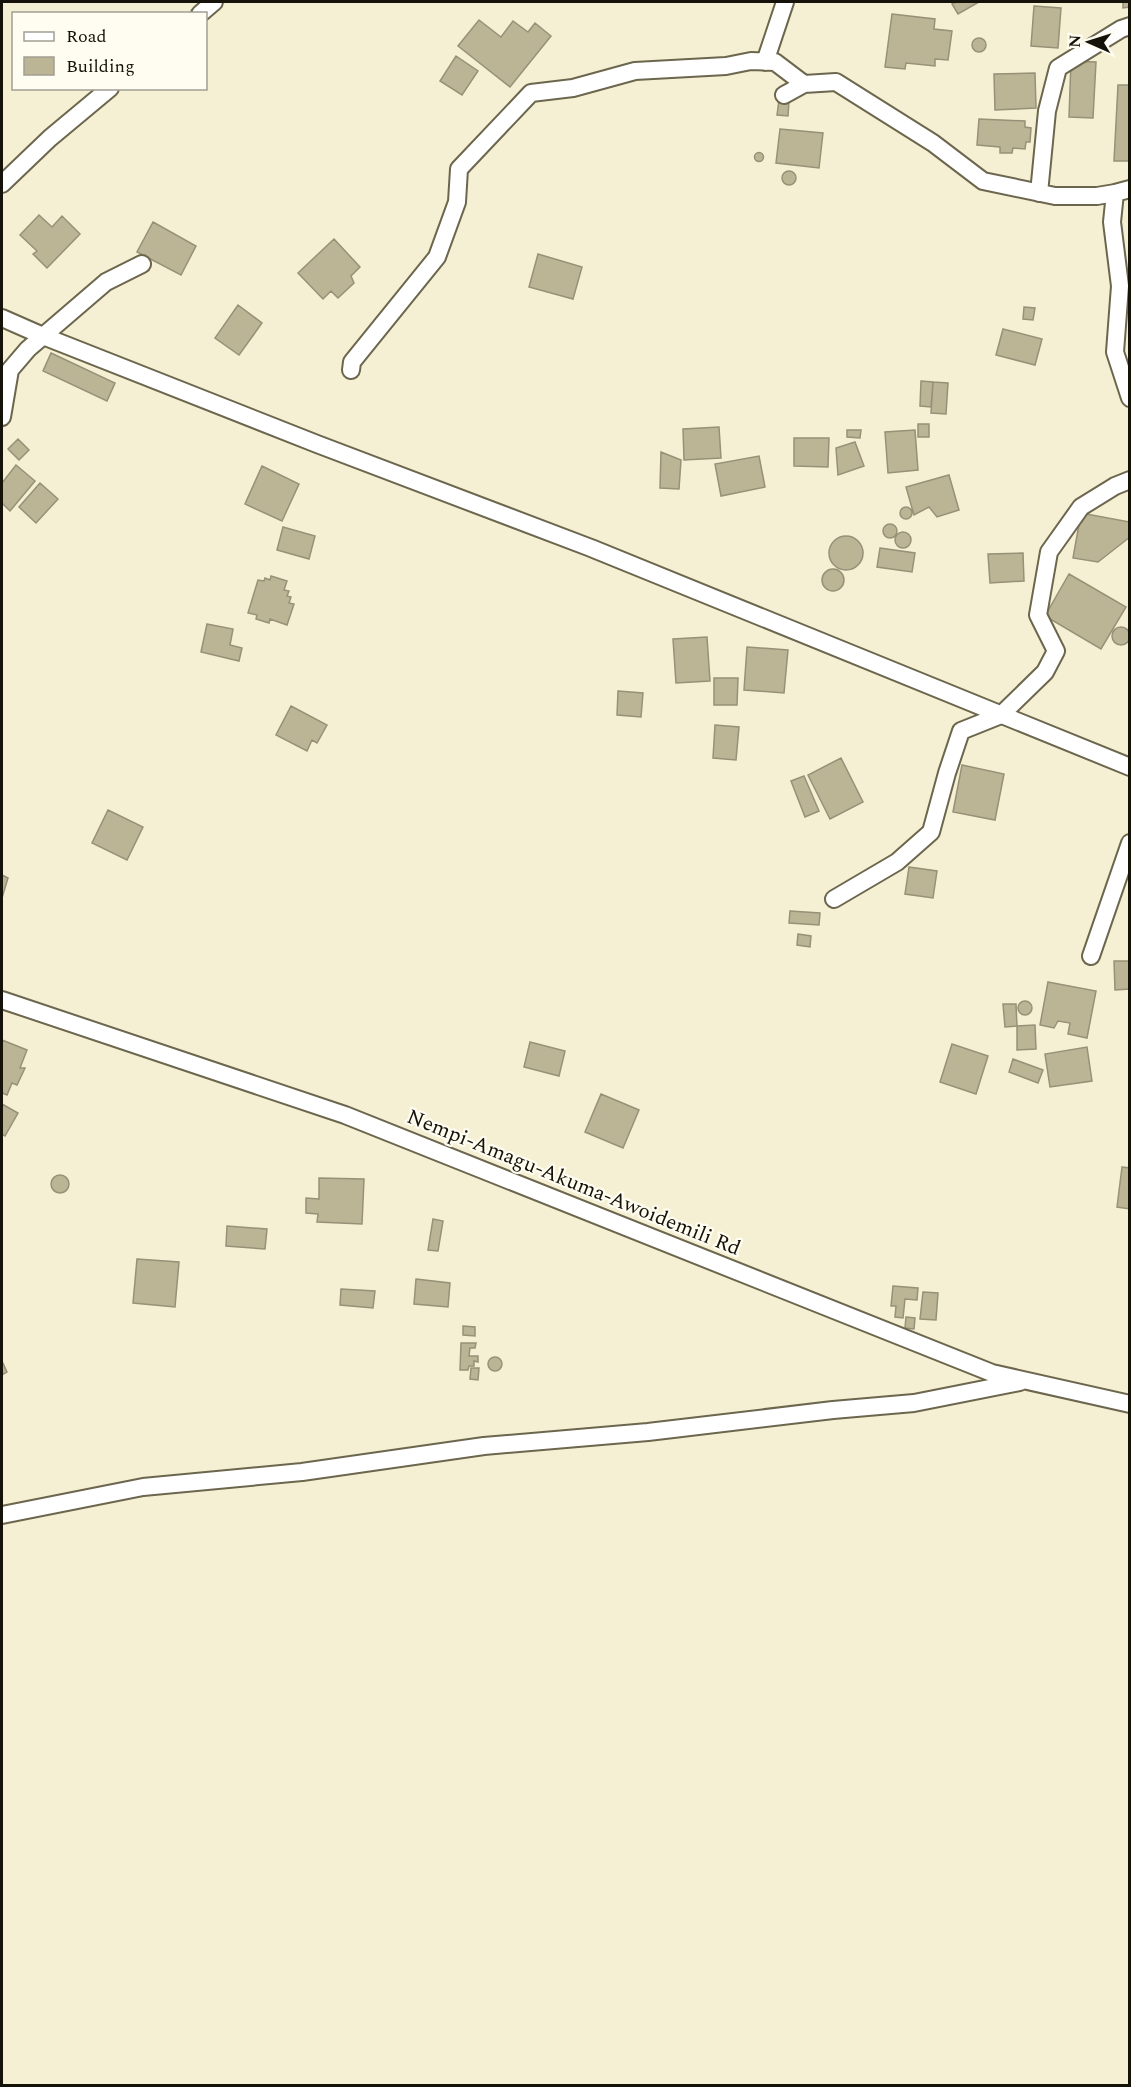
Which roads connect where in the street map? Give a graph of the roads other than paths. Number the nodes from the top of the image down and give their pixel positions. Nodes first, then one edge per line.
1 (214, 2) edge
2 (785, 2) edge
3 (202, 12) edge
4 (1130, 26) edge
5 (765, 62) junction
6 (804, 84) junction
7 (108, 90) edge
8 (784, 95) dead end
9 (2, 184) edge
10 (1122, 191) edge
11 (1040, 193) junction
12 (142, 264) dead end
13 (2, 318) edge
14 (43, 336) junction
15 (351, 370) dead end
16 (1130, 398) edge
17 (2, 417) edge
18 (1130, 480) edge
19 (1001, 715) junction
20 (1130, 767) edge
21 (1130, 843) edge
22 (834, 899) dead end
23 (1091, 956) dead end
24 (2, 1000) edge
25 (1027, 1381) junction
26 (1130, 1404) edge
27 (2, 1515) edge

1 - 3 street
2 - 5 street
4 - 11 street
5 - 6 street
5 - 15 street
6 - 8 street
6 - 11 street
7 - 9 street
10 - 11 street
10 - 16 street
12 - 14 street
13 - 14 street
14 - 17 street
14 - 19 street
18 - 19 street
19 - 20 street
19 - 22 street
21 - 23 street
24 - 25 street, Nempi-Amagu-Akuma-Awoidemili Rd
25 - 26 street, Nempi-Amagu-Akuma-Awoidemili Rd
25 - 27 street

